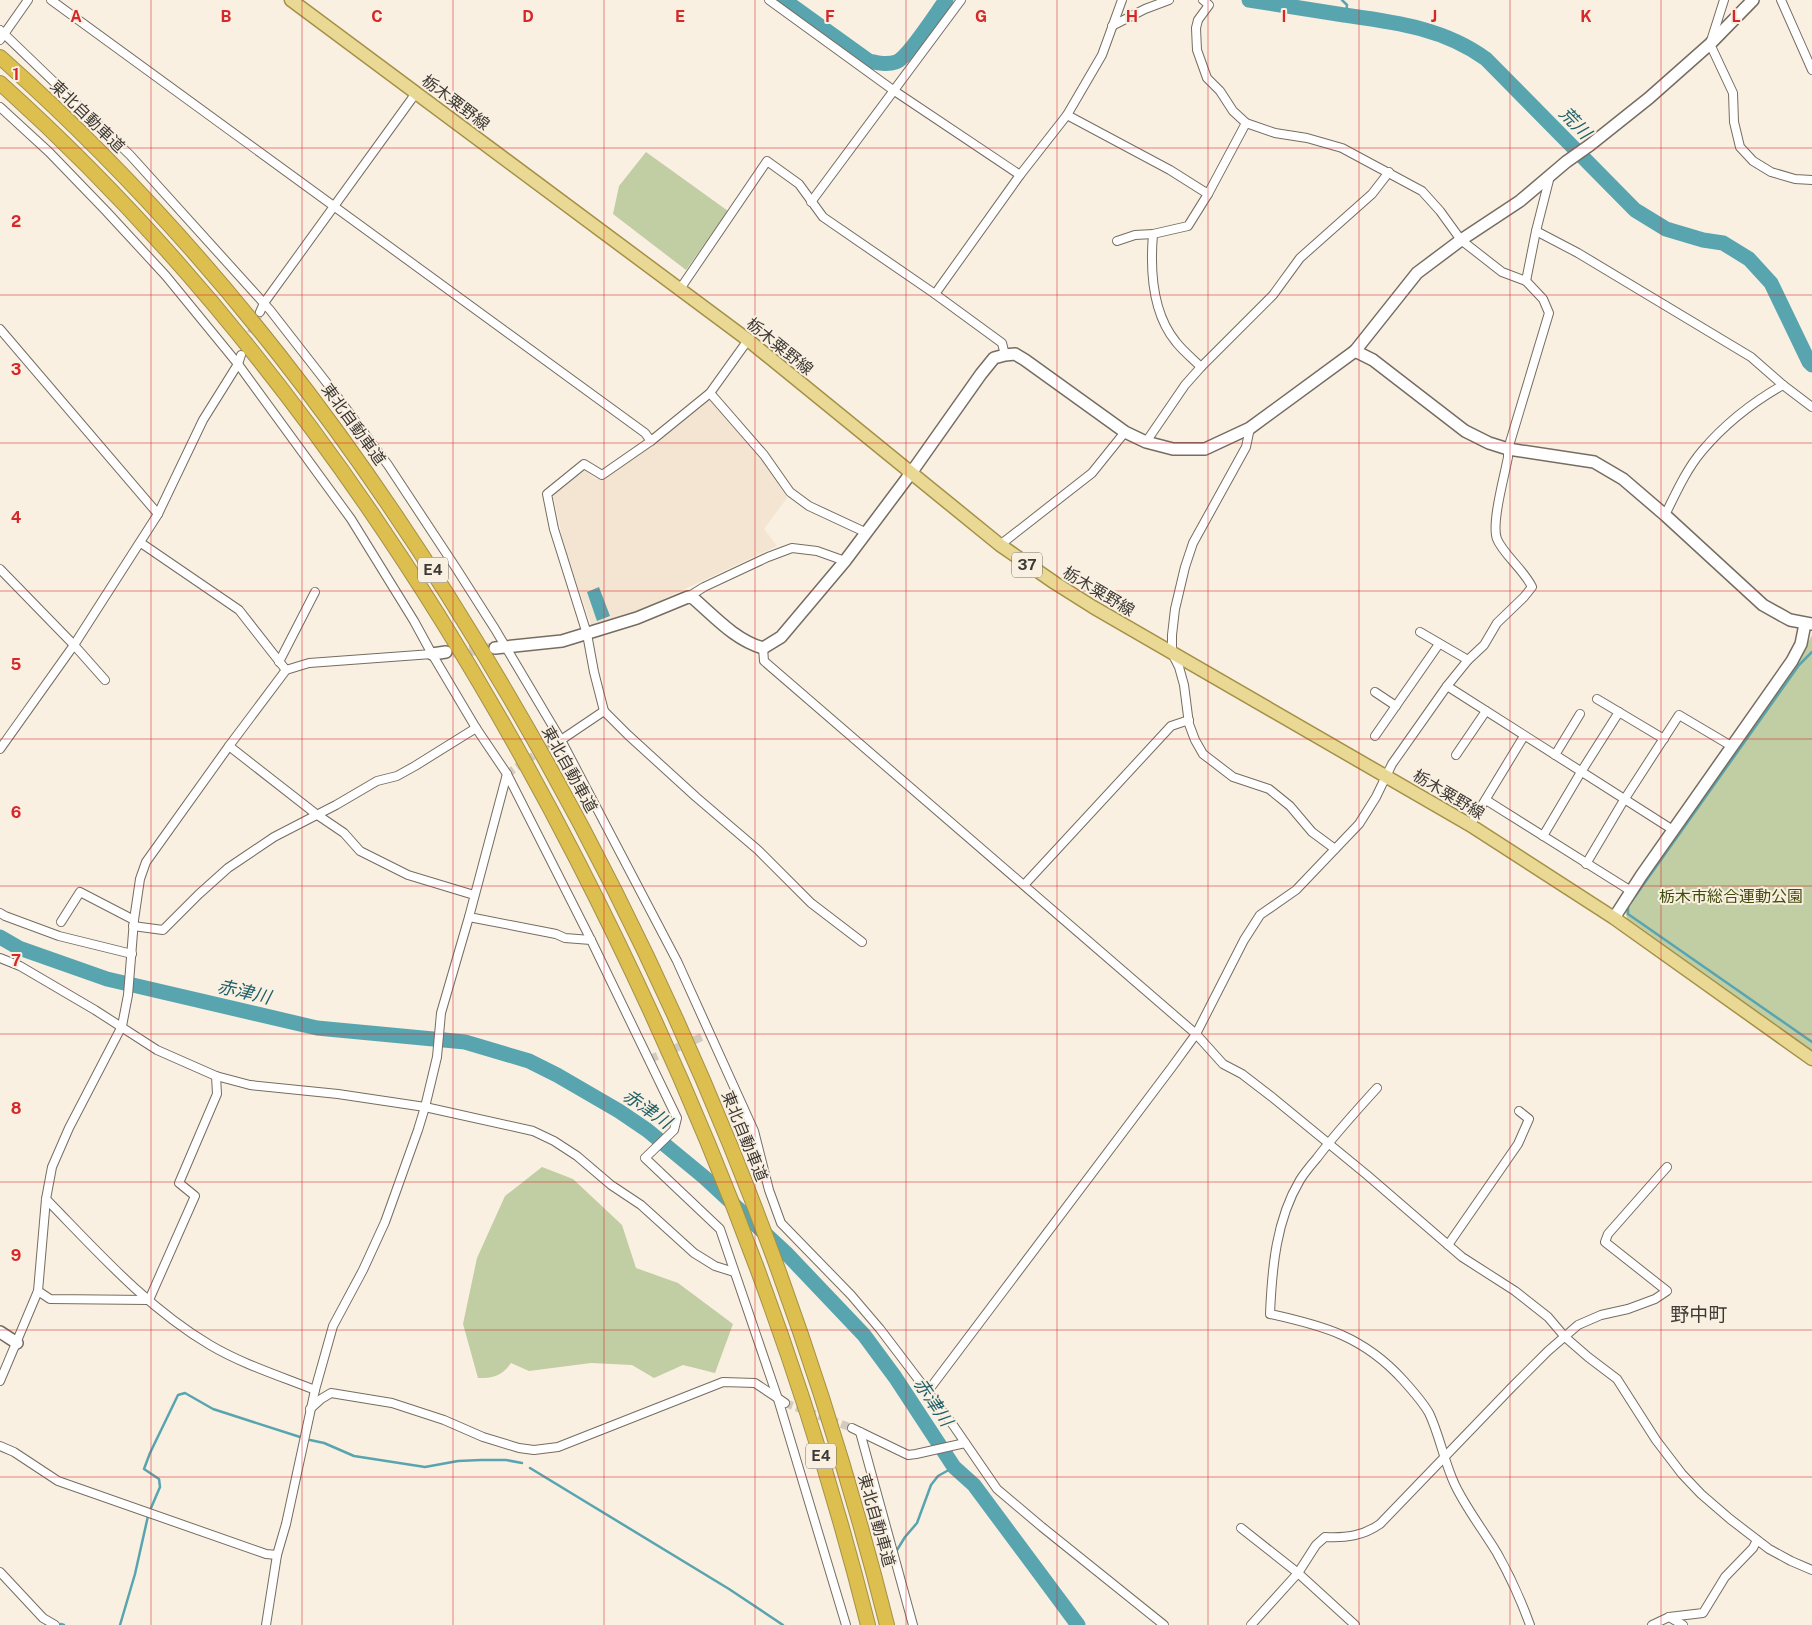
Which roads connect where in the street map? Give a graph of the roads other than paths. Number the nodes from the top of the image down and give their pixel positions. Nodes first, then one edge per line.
1 (28, 0) edge
2 (51, 0) edge
3 (291, 0) edge
4 (769, 0) edge
5 (961, 0) edge
6 (1122, 0) edge
7 (1169, 0) edge
8 (1724, 0) edge
9 (1753, 0) edge
10 (1781, 0) edge
11 (1208, 2) edge
12 (1112, 26) junction
13 (1, 34) edge
14 (1710, 44) junction
15 (0, 57) edge
16 (1812, 70) edge
17 (0, 83) edge
18 (893, 90) junction
19 (416, 93) junction
20 (0, 107) edge
21 (1067, 115) junction
22 (1246, 123) junction
23 (1389, 172) junction
24 (1020, 175) junction
25 (1550, 176) junction
26 (1812, 180) edge
27 (1208, 194) junction
28 (811, 202) junction
29 (333, 206) junction
30 (1536, 231) junction
31 (1153, 234) junction
32 (1461, 240) junction
33 (1117, 241) dead end
34 (1526, 281) junction
35 (680, 289) junction
36 (935, 294) junction
37 (264, 303) junction
38 (260, 312) tunnel mouth
39 (0, 329) edge
40 (748, 340) junction
41 (1354, 351) junction
42 (241, 355) dead end
43 (1005, 355) junction
44 (238, 364) junction
45 (1201, 368) junction
46 (1782, 385) junction
47 (710, 393) junction
48 (1812, 407) edge
49 (1250, 428) junction
50 (1125, 432) junction
51 (652, 441) junction
52 (1146, 442) junction
53 (1508, 448) junction
54 (911, 473) junction
55 (158, 514) junction
56 (1664, 515) junction
57 (867, 533) junction
58 (141, 543) junction
59 (1000, 545) junction
60 (846, 561) junction
61 (0, 569) edge
62 (315, 592) dead end
63 (688, 597) junction
64 (1809, 624) edge
65 (1420, 632) dead end
66 (588, 634) junction
67 (1439, 644) junction
68 (74, 645) junction
69 (500, 647) junction
70 (763, 648) junction
71 (446, 652) tunnel mouth
72 (1172, 653) junction
73 (432, 654) junction
74 (1468, 660) junction
75 (279, 662) junction
76 (286, 670) junction
77 (105, 680) dead end
78 (1447, 686) junction
79 (1375, 692) dead end
80 (1597, 699) dead end
81 (1396, 706) junction
82 (604, 710) junction
83 (1486, 711) junction
84 (1619, 712) junction
85 (1580, 714) dead end
86 (1189, 720) junction
87 (476, 728) junction
88 (1375, 736) dead end
89 (1524, 736) junction
90 (1664, 739) junction
91 (562, 740) junction
92 (552, 743) tunnel mouth
93 (228, 746) junction
94 (1732, 747) junction
95 (0, 749) edge
96 (1456, 755) dead end
97 (1555, 755) junction
98 (1581, 772) junction
99 (507, 774) junction
100 (1386, 776) junction
101 (1486, 800) junction
102 (1624, 800) junction
103 (316, 814) junction
104 (1470, 825) junction
105 (1673, 830) junction
106 (1543, 836) junction
107 (1335, 849) junction
108 (1586, 864) junction
109 (1024, 885) junction
110 (1631, 892) junction
111 (474, 895) junction
112 (0, 913) edge
113 (469, 917) junction
114 (1614, 918) junction
115 (61, 922) dead end
116 (134, 923) junction
117 (591, 940) junction
118 (862, 942) dead end
119 (132, 957) junction
120 (0, 958) edge
121 (122, 1026) junction
122 (1196, 1034) junction
123 (1812, 1059) edge
124 (216, 1076) junction
125 (1376, 1088) dead end
126 (425, 1107) junction
127 (1519, 1111) dead end
128 (1328, 1143) junction
129 (1667, 1167) dead end
130 (46, 1199) junction
131 (1448, 1245) junction
132 (734, 1272) junction
133 (38, 1291) junction
134 (149, 1300) junction
135 (0, 1332) edge
136 (1565, 1337) junction
137 (17, 1342) junction
138 (0, 1381) edge
139 (315, 1390) junction
140 (928, 1392) junction
141 (782, 1401) junction
142 (310, 1409) junction
143 (852, 1428) tunnel mouth
144 (860, 1432) junction
145 (965, 1443) junction
146 (0, 1446) edge
147 (1445, 1456) junction
148 (1242, 1528) dead end
149 (1758, 1540) junction
150 (277, 1555) junction
151 (1812, 1570) edge
152 (0, 1572) edge
153 (1298, 1573) junction
154 (1669, 1617) junction
155 (55, 1625) edge
156 (266, 1625) edge
157 (846, 1625) edge
158 (868, 1625) edge
159 (887, 1625) edge
160 (913, 1625) edge
161 (1164, 1625) edge
162 (1251, 1625) edge
163 (1355, 1625) edge
164 (1530, 1625) edge
165 (1652, 1625) edge
166 (1683, 1625) edge

1 - 13 street
2 - 29 street
3 - 19 main road, 栃木粟野線 / 37
4 - 18 street
5 - 18 street
6 - 12 street
7 - 12 street
8 - 14 street
9 - 14 street
10 - 16 street
11 - 22 street
12 - 21 street
13 - 37 street
14 - 25 street
14 - 26 street
15 - 159 highway, 東北自動車道 / E4
17 - 158 highway, E4
18 - 24 street
18 - 28 street
19 - 29 street
19 - 35 main road, 栃木粟野線 / 37
20 - 44 street
21 - 24 street
21 - 27 street
22 - 23 street
22 - 27 street
23 - 32 street
23 - 45 street
24 - 36 street
25 - 30 street
25 - 32 street
27 - 31 street
28 - 35 street
28 - 36 street
29 - 37 street
29 - 51 street
30 - 34 street
30 - 46 street
31 - 33 street
31 - 45 street
32 - 34 street
32 - 41 street
34 - 53 street
35 - 40 main road, 栃木粟野線 / 37
36 - 43 street
37 - 38 street
37 - 69 street
39 - 55 street
40 - 47 street
40 - 54 main road, 栃木粟野線 / 37
41 - 49 street
41 - 53 street
42 - 44 street
43 - 50 street
43 - 54 street
44 - 55 street
44 - 73 street
45 - 52 street
46 - 48 street
46 - 56 street
47 - 51 street
47 - 57 street
49 - 52 street
49 - 72 street
50 - 52 street
50 - 59 street
51 - 66 street
53 - 56 street
53 - 74 street
54 - 57 street
54 - 59 main road, 栃木粟野線 / 37
55 - 58 street
56 - 64 street
57 - 60 street
58 - 68 street
58 - 75 street
59 - 72 main road, 栃木粟野線 / 37
60 - 63 street
60 - 70 street
61 - 68 street
62 - 75 street
63 - 66 street
63 - 70 street
64 - 94 street
65 - 67 street
66 - 69 street
66 - 82 street
67 - 74 street
67 - 81 street
68 - 77 street
68 - 95 street
69 - 91 street
70 - 109 street
71 - 73 street
72 - 86 street
72 - 100 main road, 栃木粟野線 / 37
73 - 76 street
73 - 87 street
74 - 78 street
75 - 76 street
76 - 93 street
78 - 83 street
78 - 100 street
79 - 81 street
80 - 84 street
81 - 88 street
82 - 91 street
82 - 118 street
83 - 89 street
83 - 96 street
84 - 90 street
84 - 98 street
85 - 97 street
86 - 107 street
86 - 109 street
87 - 99 street
87 - 103 street
89 - 97 street
89 - 101 street
90 - 94 street
90 - 102 street
91 - 92 street
91 - 140 street
93 - 103 street
93 - 116 street
94 - 105 street
97 - 98 street
98 - 102 street
98 - 106 street
99 - 111 street
99 - 117 street
100 - 104 main road, 栃木粟野線 / 37
100 - 107 street
101 - 104 street
101 - 106 street
102 - 105 street
102 - 108 street
103 - 111 street
103 - 116 street
104 - 114 main road, 栃木粟野線 / 37
105 - 110 street
106 - 108 street
107 - 122 street
108 - 110 street
109 - 122 street
110 - 114 street
111 - 113 street
112 - 119 street
113 - 117 street
113 - 126 street
114 - 123 main road, 栃木粟野線 / 37
115 - 116 street
116 - 119 street
117 - 132 street
119 - 121 street
120 - 121 street
121 - 124 street
121 - 130 street
122 - 128 street
122 - 140 street
124 - 126 street
124 - 134 street
125 - 128 street
126 - 132 street
126 - 139 street
127 - 131 street
128 - 131 street
128 - 147 street
129 - 136 street
130 - 133 street
130 - 134 street
131 - 136 street
132 - 141 street
133 - 134 street
133 - 137 street
134 - 139 street
135 - 137 street
136 - 147 street
136 - 149 street
137 - 138 street
139 - 142 street
140 - 145 street
141 - 142 street
141 - 157 street
142 - 150 street
143 - 144 street
144 - 145 street
144 - 160 street
145 - 161 street
146 - 150 street
147 - 153 street
147 - 164 street
148 - 153 street
149 - 151 street
149 - 154 street
150 - 156 street
152 - 155 street
153 - 162 street
153 - 163 street
154 - 165 street
154 - 166 street

